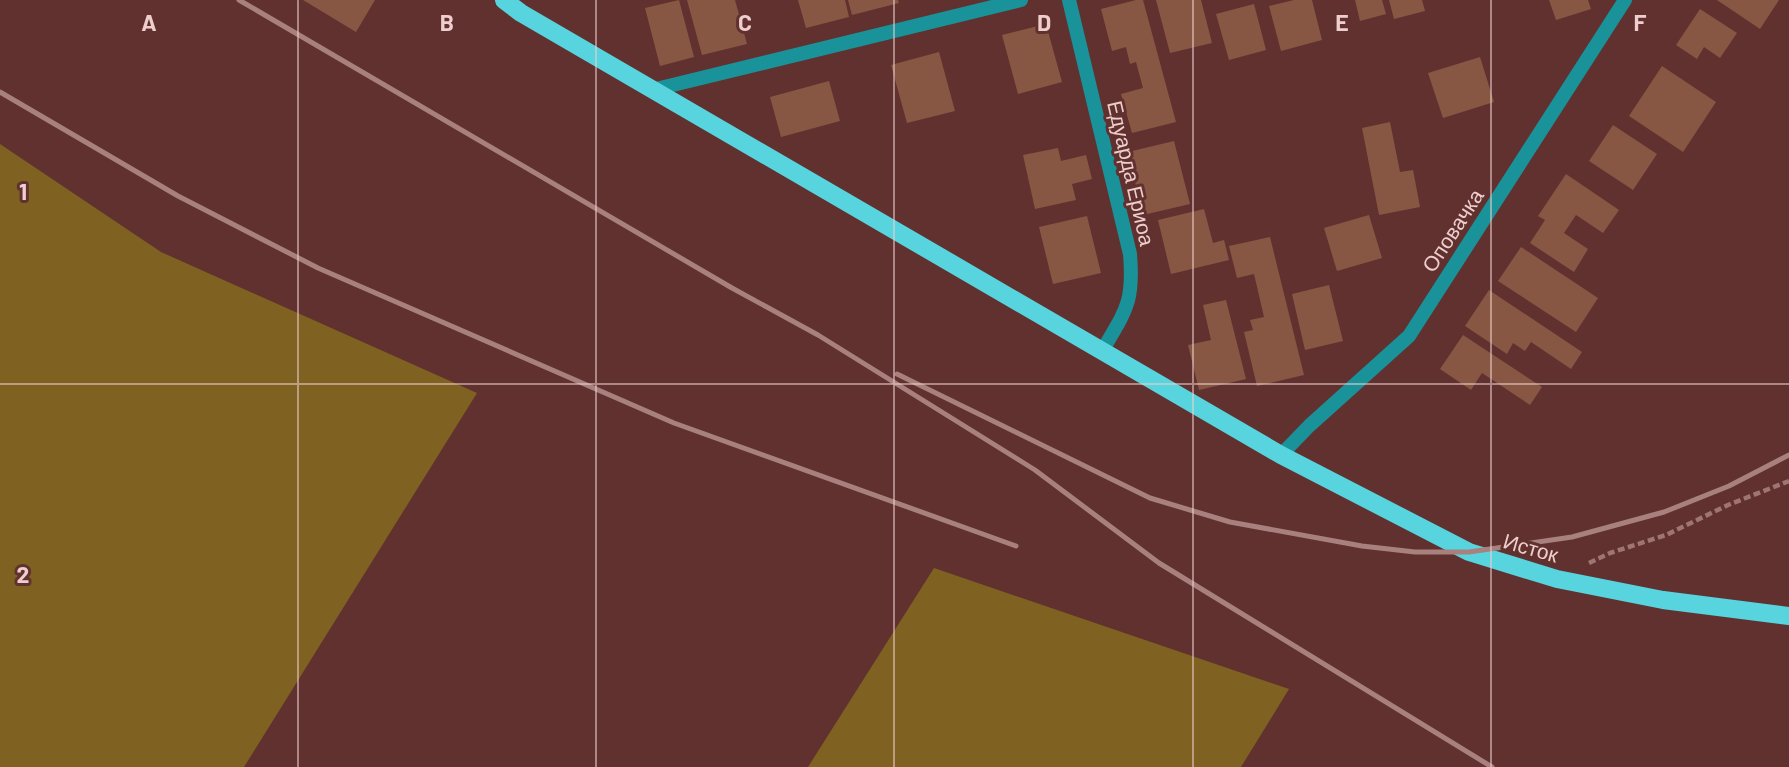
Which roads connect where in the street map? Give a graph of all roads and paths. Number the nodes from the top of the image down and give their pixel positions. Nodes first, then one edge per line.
1 (504, 0) edge
2 (1021, 0) edge
3 (1069, 0) edge
4 (1625, 0) edge
5 (652, 90) junction
6 (1102, 351) junction
7 (1281, 455) junction
8 (1789, 481) edge
9 (1557, 579) junction
10 (1789, 616) edge

1 - 5 main road, Исток
2 - 5 street
3 - 6 street, Едуарда Ериоа
4 - 7 street, Оповачка
5 - 6 main road, Исток
6 - 7 main road, Исток
7 - 9 main road, Исток
8 - 9 path
9 - 10 main road, Исток

